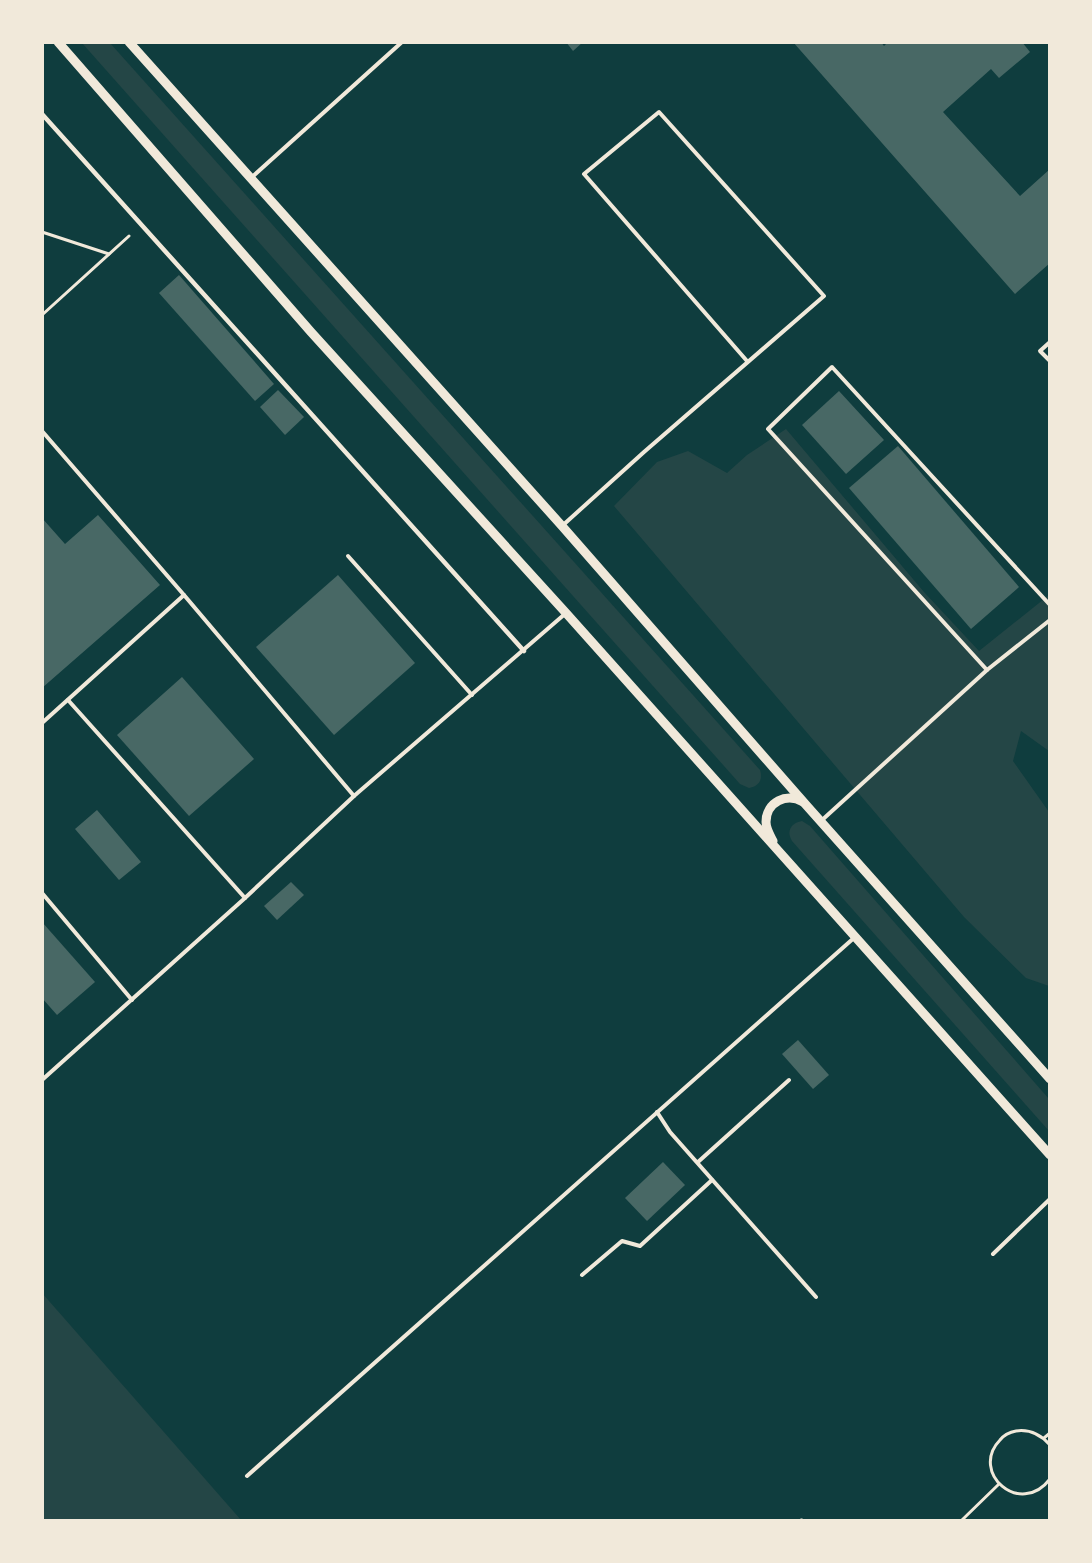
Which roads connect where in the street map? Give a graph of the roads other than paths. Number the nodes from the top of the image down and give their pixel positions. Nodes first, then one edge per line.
1 (58, 42) edge
2 (128, 42) edge
3 (402, 42) edge
4 (42, 114) edge
5 (250, 179) junction
6 (1050, 342) edge
7 (748, 361) junction
8 (1050, 361) edge
9 (42, 431) edge
10 (562, 526) junction
11 (348, 556) dead end
12 (184, 595) junction
13 (1050, 605) edge
14 (566, 613) junction
15 (1050, 620) edge
16 (524, 651) junction
17 (988, 670) junction
18 (472, 695) junction
19 (68, 700) junction
20 (42, 723) edge
21 (354, 796) junction
22 (807, 806) junction
23 (821, 821) junction
24 (776, 849) junction
25 (42, 893) edge
26 (245, 898) junction
27 (855, 937) junction
28 (132, 1000) junction
29 (1050, 1079) edge
30 (42, 1080) edge
31 (789, 1080) dead end
32 (657, 1112) junction
33 (1050, 1155) edge
34 (698, 1162) junction
35 (712, 1180) junction
36 (1050, 1199) edge
37 (993, 1254) dead end
38 (582, 1275) dead end
39 (816, 1297) dead end
40 (247, 1476) dead end

1 - 14 street
2 - 5 street
3 - 5 lane
4 - 16 street
5 - 10 street
6 - 8 lane
7 - 7 lane
7 - 10 lane
9 - 12 lane
10 - 22 street
11 - 18 lane
12 - 19 lane
12 - 21 lane
13 - 17 lane
14 - 16 lane
14 - 24 street
15 - 17 lane
16 - 18 lane
17 - 23 lane
18 - 21 lane
19 - 20 lane
19 - 26 lane
21 - 26 lane
22 - 23 street
22 - 24 street
23 - 29 street
24 - 27 street
25 - 28 lane
26 - 28 lane
27 - 32 lane
27 - 33 street
28 - 30 lane
31 - 34 lane
32 - 34 lane
32 - 40 lane
34 - 35 lane
35 - 38 lane
35 - 39 lane
36 - 37 lane

